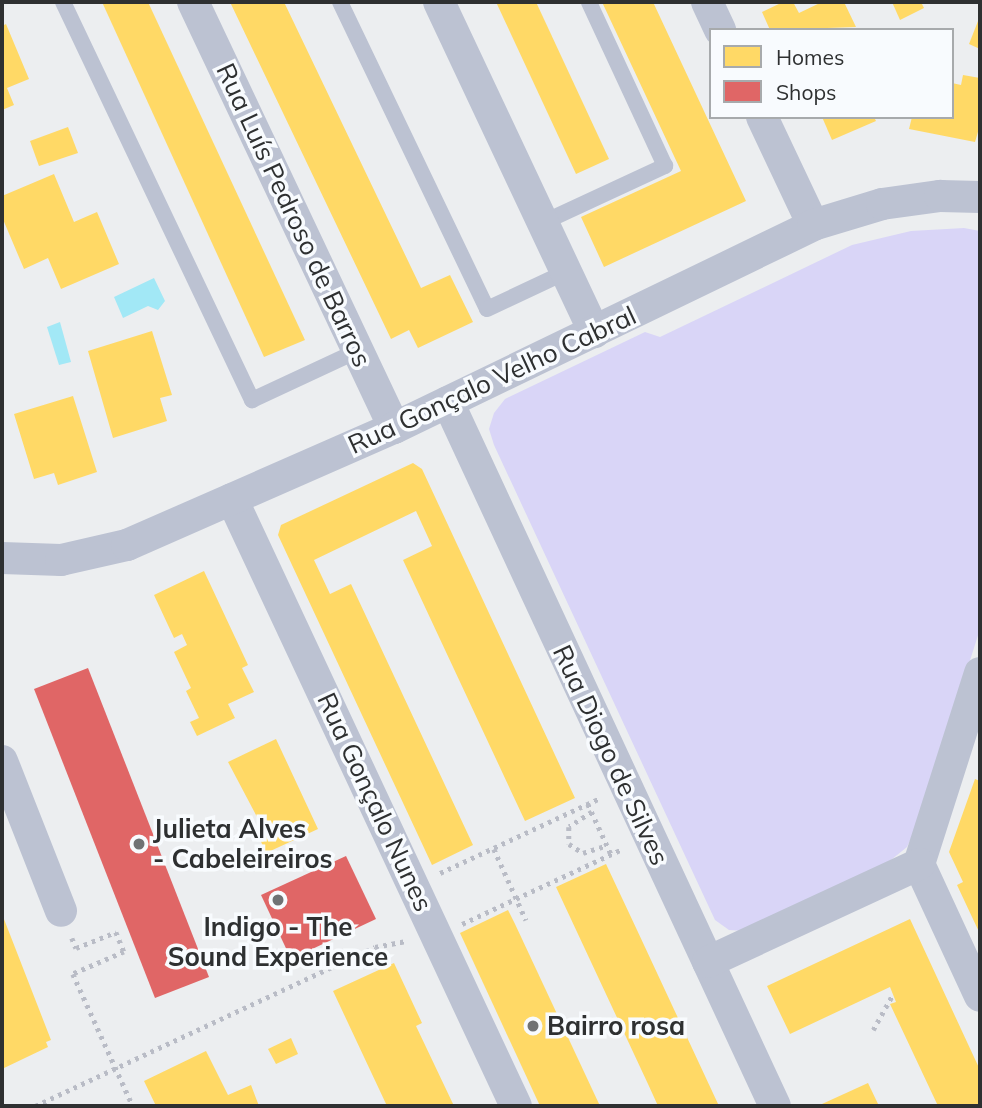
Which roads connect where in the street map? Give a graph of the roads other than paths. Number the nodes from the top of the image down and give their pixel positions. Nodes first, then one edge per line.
1 (63, 2) edge
2 (193, 2) edge
3 (340, 2) edge
4 (439, 2) edge
5 (589, 2) edge
6 (707, 2) edge
7 (719, 28) edge
8 (763, 119) edge
9 (980, 197) edge
10 (542, 223) junction
11 (813, 225) junction
12 (566, 272) junction
13 (594, 332) junction
14 (357, 351) junction
15 (448, 402) junction
16 (394, 428) junction
17 (232, 499) junction
18 (2, 558) edge
19 (980, 673) edge
20 (2, 761) edge
21 (919, 864) junction
22 (61, 911) dead end
23 (708, 962) junction
24 (980, 996) edge
25 (516, 1106) edge
26 (775, 1106) edge

1 - 14 lane
2 - 14 street, Rua Luís Pedroso de Barros
3 - 12 lane
4 - 10 street
5 - 10 lane
6 - 7 street
8 - 11 street
9 - 11 street, Rua Gonçalo Velho Cabral
10 - 12 street
11 - 13 street, Rua Gonçalo Velho Cabral
12 - 13 street
13 - 15 street, Rua Gonçalo Velho Cabral
14 - 16 street, Rua Luís Pedroso de Barros
15 - 16 street, Rua Gonçalo Velho Cabral
15 - 23 street, Rua Diogo de Silves
16 - 17 street, Rua Gonçalo Velho Cabral
17 - 18 street, Rua Gonçalo Velho Cabral
17 - 25 street, Rua Gonçalo Nunes
19 - 21 street
20 - 22 street
21 - 23 street
21 - 24 street
23 - 26 street, Rua Diogo de Silves

